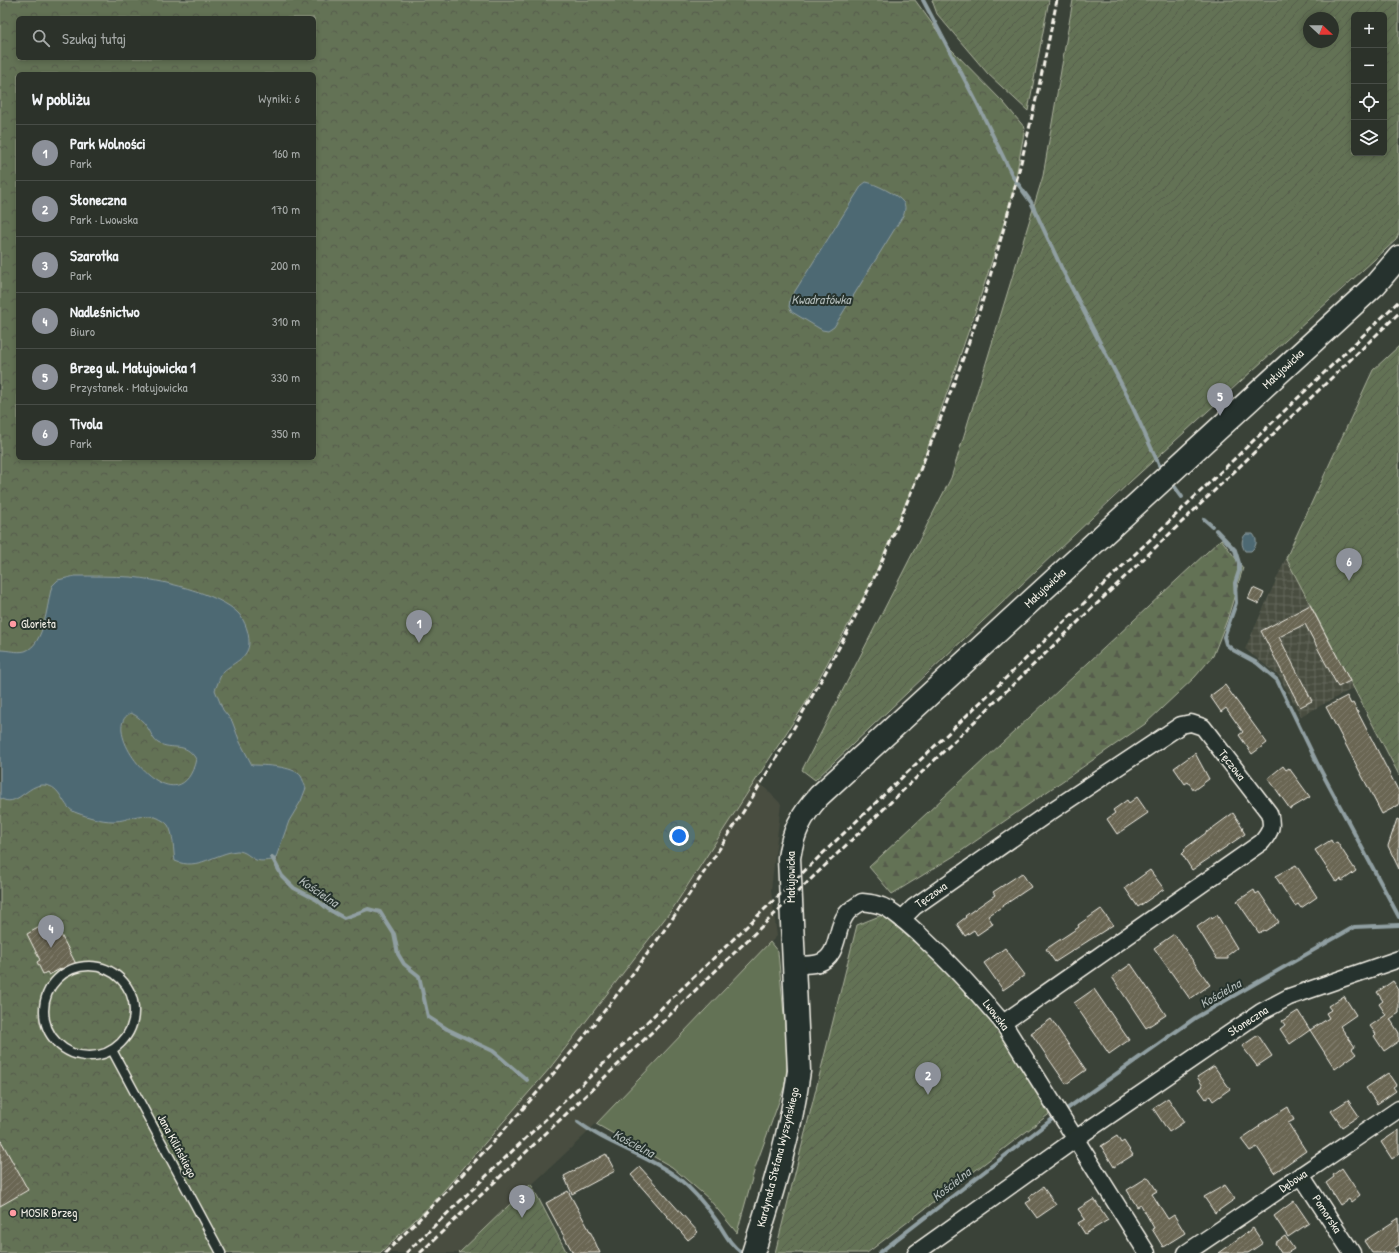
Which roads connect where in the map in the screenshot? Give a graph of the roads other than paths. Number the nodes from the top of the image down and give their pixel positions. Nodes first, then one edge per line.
1 (1399, 257) edge
2 (902, 919) junction
3 (1399, 959) edge
4 (794, 965) junction
5 (1003, 1023) junction
6 (112, 1050) junction
7 (1399, 1109) edge
8 (1076, 1139) junction
9 (1301, 1175) junction
10 (754, 1250) edge
11 (221, 1253) edge
12 (916, 1253) edge
13 (1148, 1253) edge
14 (1186, 1253) edge
15 (1352, 1253) edge

1 - 4 street, Małujowicka
2 - 4 street, Lwowska
2 - 5 street, Lwowska
2 - 5 street, Tęczowa
3 - 8 street, Słoneczna
4 - 10 street, Kardynała Stefana Wyszyńskiego
5 - 8 street, Lwowska
6 - 6 lane
6 - 11 lane, Jana Kilińskiego
7 - 9 street, Dębowa
8 - 12 street, Słoneczna
8 - 13 street, Lwowska
9 - 14 street, Dębowa
9 - 15 street, Pomorska

